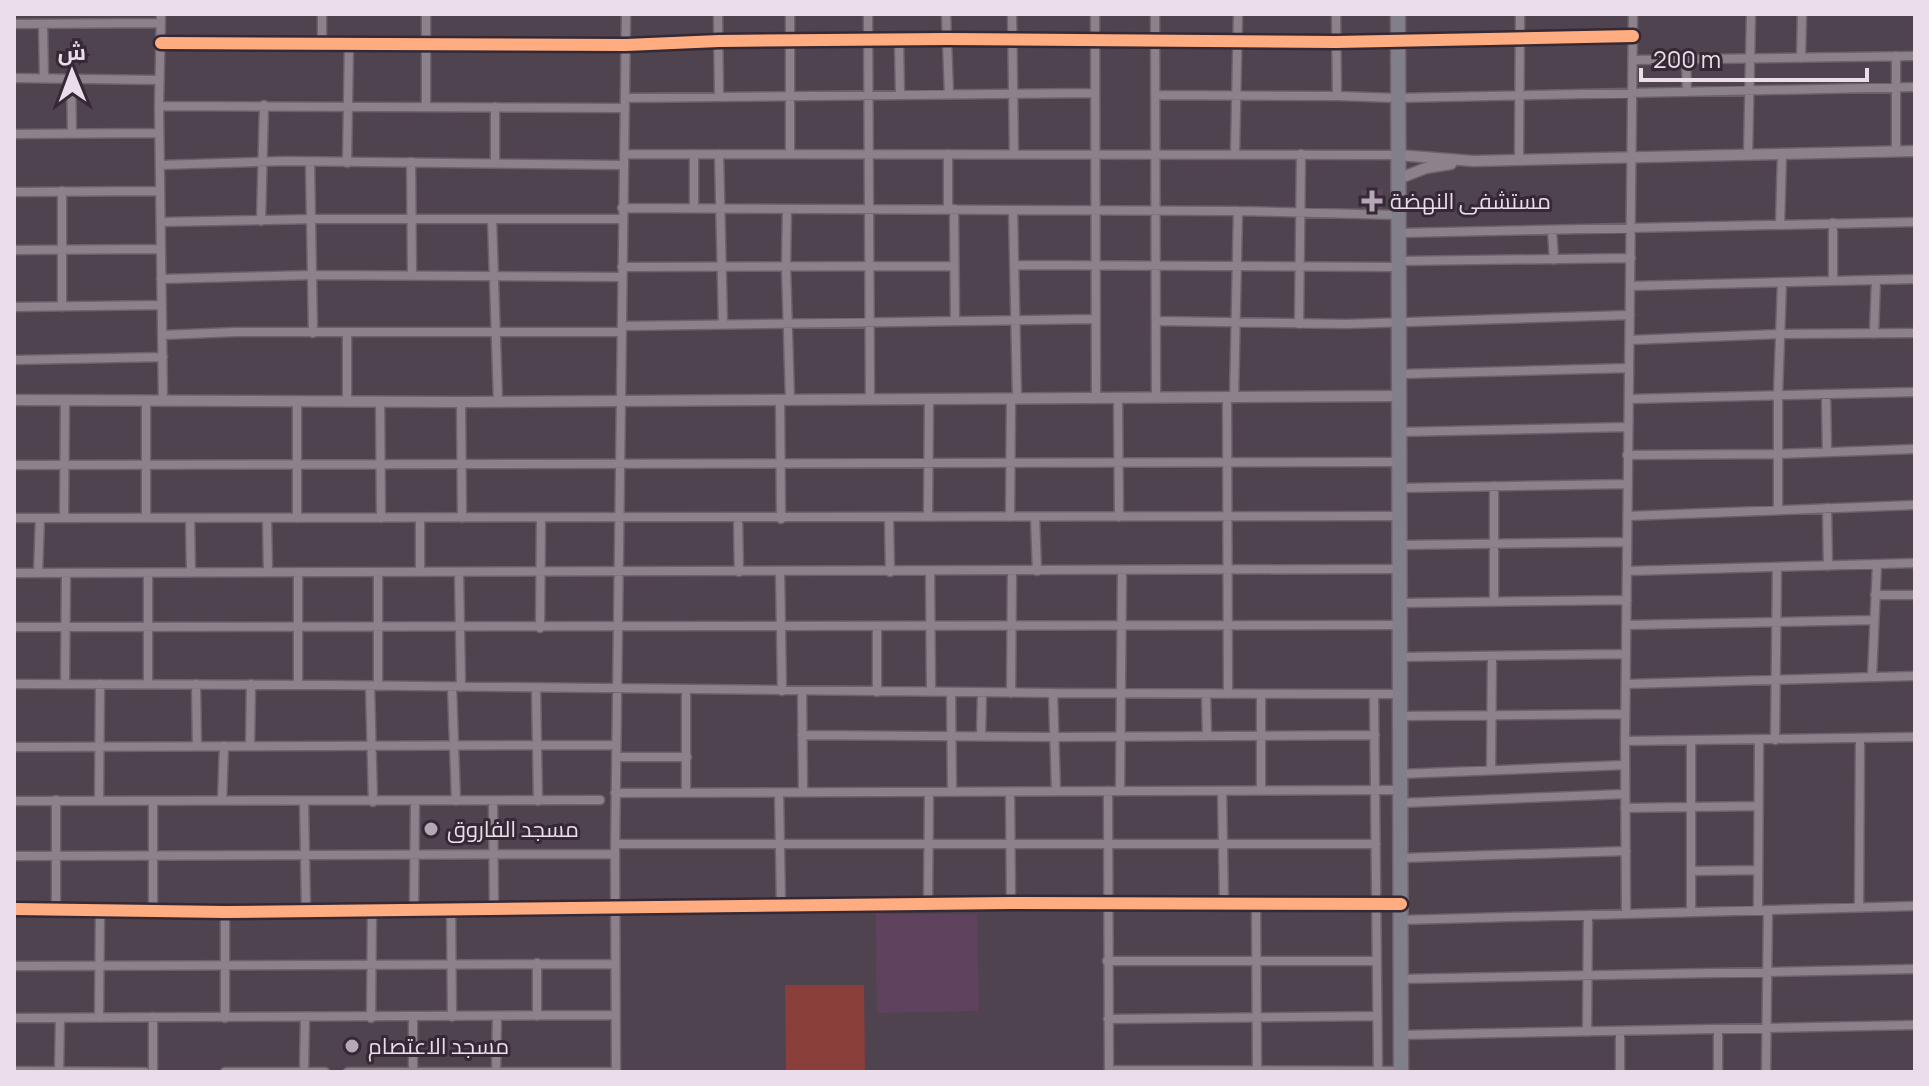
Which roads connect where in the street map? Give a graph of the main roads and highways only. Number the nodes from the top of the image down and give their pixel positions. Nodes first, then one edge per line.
1 (1398, 14) edge
2 (1401, 1072) edge

1 - 2 highway

